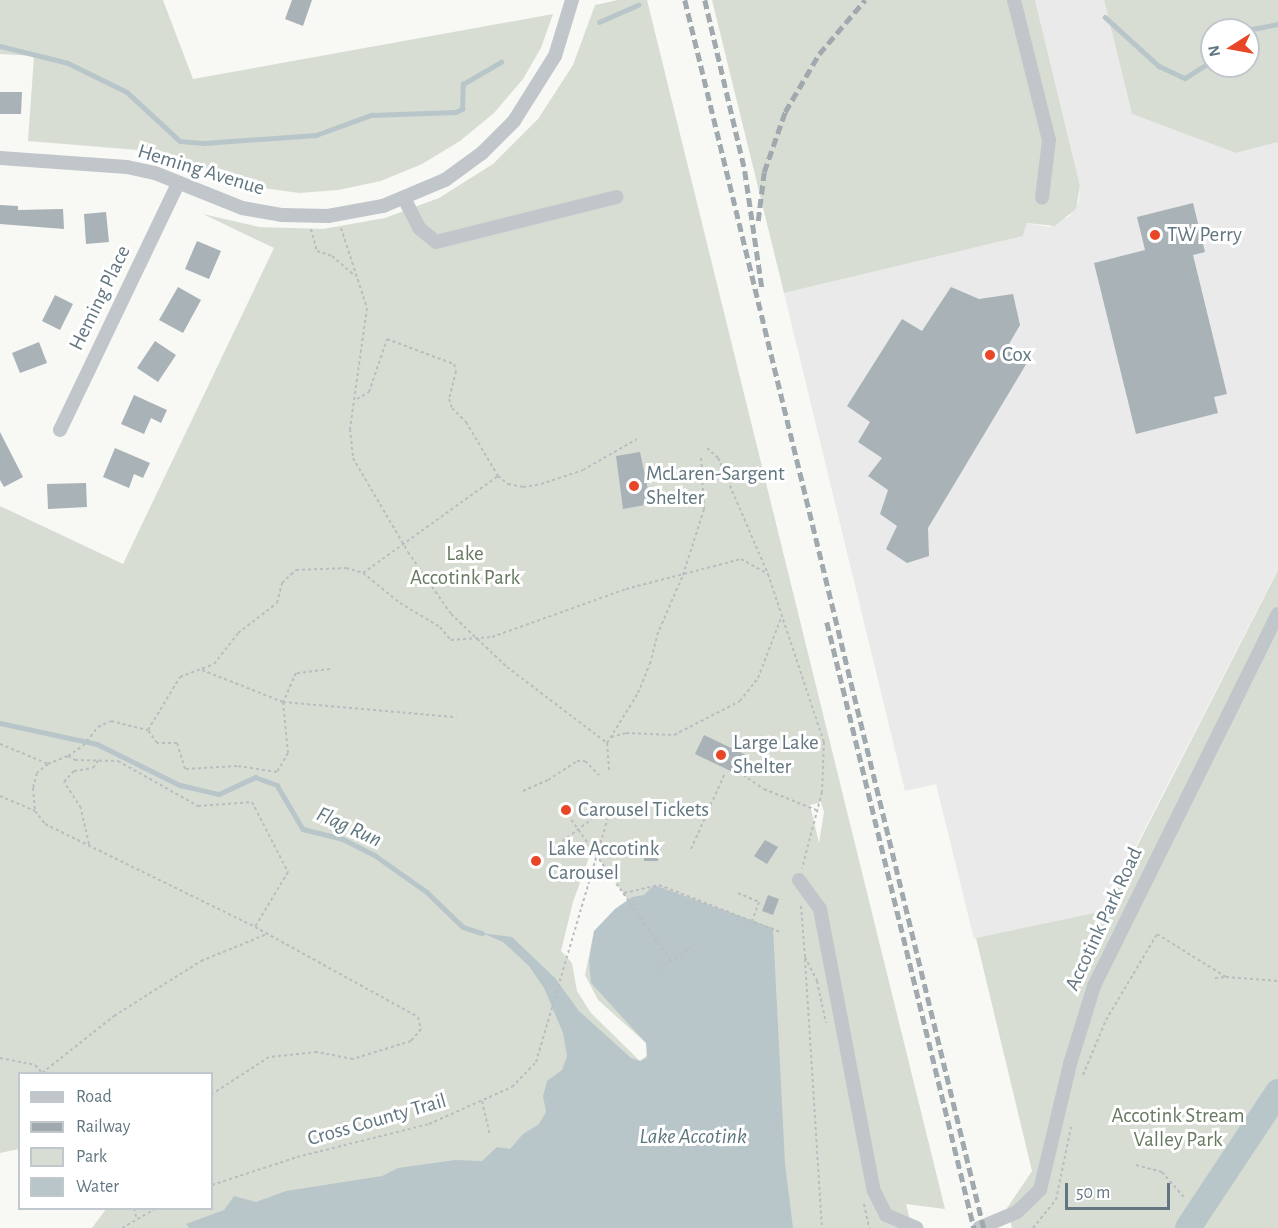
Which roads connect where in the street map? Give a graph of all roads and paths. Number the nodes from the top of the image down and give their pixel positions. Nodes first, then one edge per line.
1 (572, 0) edge
2 (1014, 0) edge
3 (0, 158) edge
4 (178, 184) junction
5 (616, 197) dead end
6 (1042, 198) dead end
7 (405, 200) junction
8 (339, 214) junction
9 (307, 216) junction
10 (353, 274) junction
11 (357, 399) junction
12 (60, 430) dead end
13 (637, 439) dead end
14 (707, 448) dead end
15 (701, 456) dead end
16 (498, 476) junction
17 (403, 542) junction
18 (363, 573) junction
19 (683, 574) junction
20 (768, 574) junction
21 (1278, 614) edge
22 (781, 618) junction
23 (476, 639) junction
24 (330, 669) dead end
25 (202, 670) junction
26 (283, 702) junction
27 (456, 717) dead end
28 (148, 730) junction
29 (611, 737) junction
30 (607, 743) junction
31 (0, 744) edge
32 (68, 756) junction
33 (100, 758) junction
34 (48, 764) junction
35 (609, 770) dead end
36 (725, 773) dead end
37 (599, 775) dead end
38 (743, 775) dead end
39 (523, 791) dead end
40 (0, 796) edge
41 (816, 810) junction
42 (35, 811) junction
43 (568, 815) dead end
44 (608, 818) dead end
45 (592, 819) dead end
46 (578, 830) junction
47 (89, 845) junction
48 (691, 849) dead end
49 (548, 852) dead end
50 (595, 853) junction
51 (799, 880) joint
52 (738, 893) dead end
53 (624, 894) junction
54 (800, 895) dead end
55 (752, 921) junction
56 (255, 927) junction
57 (780, 932) dead end
58 (267, 934) junction
59 (695, 944) dead end
60 (805, 957) junction
61 (670, 962) junction
62 (660, 969) dead end
63 (1226, 977) junction
64 (1215, 978) dead end
65 (1278, 981) edge
66 (827, 1024) dead end
67 (0, 1058) edge
68 (41, 1072) edge
69 (43, 1072) edge
70 (1082, 1078) dead end
71 (213, 1093) edge
72 (482, 1101) junction
73 (1072, 1121) dead end
74 (490, 1135) dead end
75 (1136, 1165) dead end
76 (213, 1185) edge
77 (1184, 1197) dead end
78 (862, 1199) dead end
79 (134, 1210) edge
80 (154, 1210) edge
81 (136, 1217) junction
82 (122, 1228) edge
83 (822, 1228) edge
84 (869, 1228) edge
85 (916, 1228) edge
86 (979, 1228) edge
87 (1033, 1228) edge

1 - 7 street, Heming Avenue
2 - 6 street
3 - 4 street, Heming Avenue
4 - 9 street, Heming Avenue
4 - 12 street, Heming Place
5 - 7 street
7 - 8 street, Heming Avenue
8 - 9 street, Heming Avenue
8 - 10 path
9 - 10 path
10 - 11 path
11 - 16 path
11 - 17 path
13 - 16 path
14 - 20 path
15 - 19 path
16 - 17 path
17 - 18 path
17 - 23 path
18 - 23 path
18 - 25 path
19 - 20 path
19 - 23 path
19 - 29 path
20 - 22 path
21 - 86 street, Accotink Park Road
22 - 29 path
22 - 41 path
23 - 30 path
24 - 26 path
25 - 26 path
25 - 28 path
26 - 27 path
26 - 28 path
28 - 32 path
29 - 30 path
30 - 35 path
31 - 34 path
32 - 33 path
32 - 34 path
33 - 47 path
33 - 56 path
34 - 42 path
36 - 48 path
37 - 39 path
38 - 41 path
40 - 42 path
41 - 51 path
42 - 47 path
43 - 46 path
44 - 50 path, Cross County Trail
45 - 46 path
46 - 49 path
46 - 50 path
47 - 56 path
50 - 53 path
50 - 72 path, Cross County Trail
51 - 85 street
52 - 55 path
53 - 55 path
53 - 61 path
54 - 60 path
55 - 57 path
56 - 58 path
58 - 69 path
58 - 71 path
59 - 61 path
60 - 66 path
60 - 83 path
61 - 62 path
63 - 64 path
63 - 65 path
63 - 70 path
67 - 68 path
72 - 74 path
72 - 76 path, Cross County Trail
73 - 87 path
75 - 77 path
78 - 84 path
79 - 81 path
80 - 81 path
81 - 82 path

